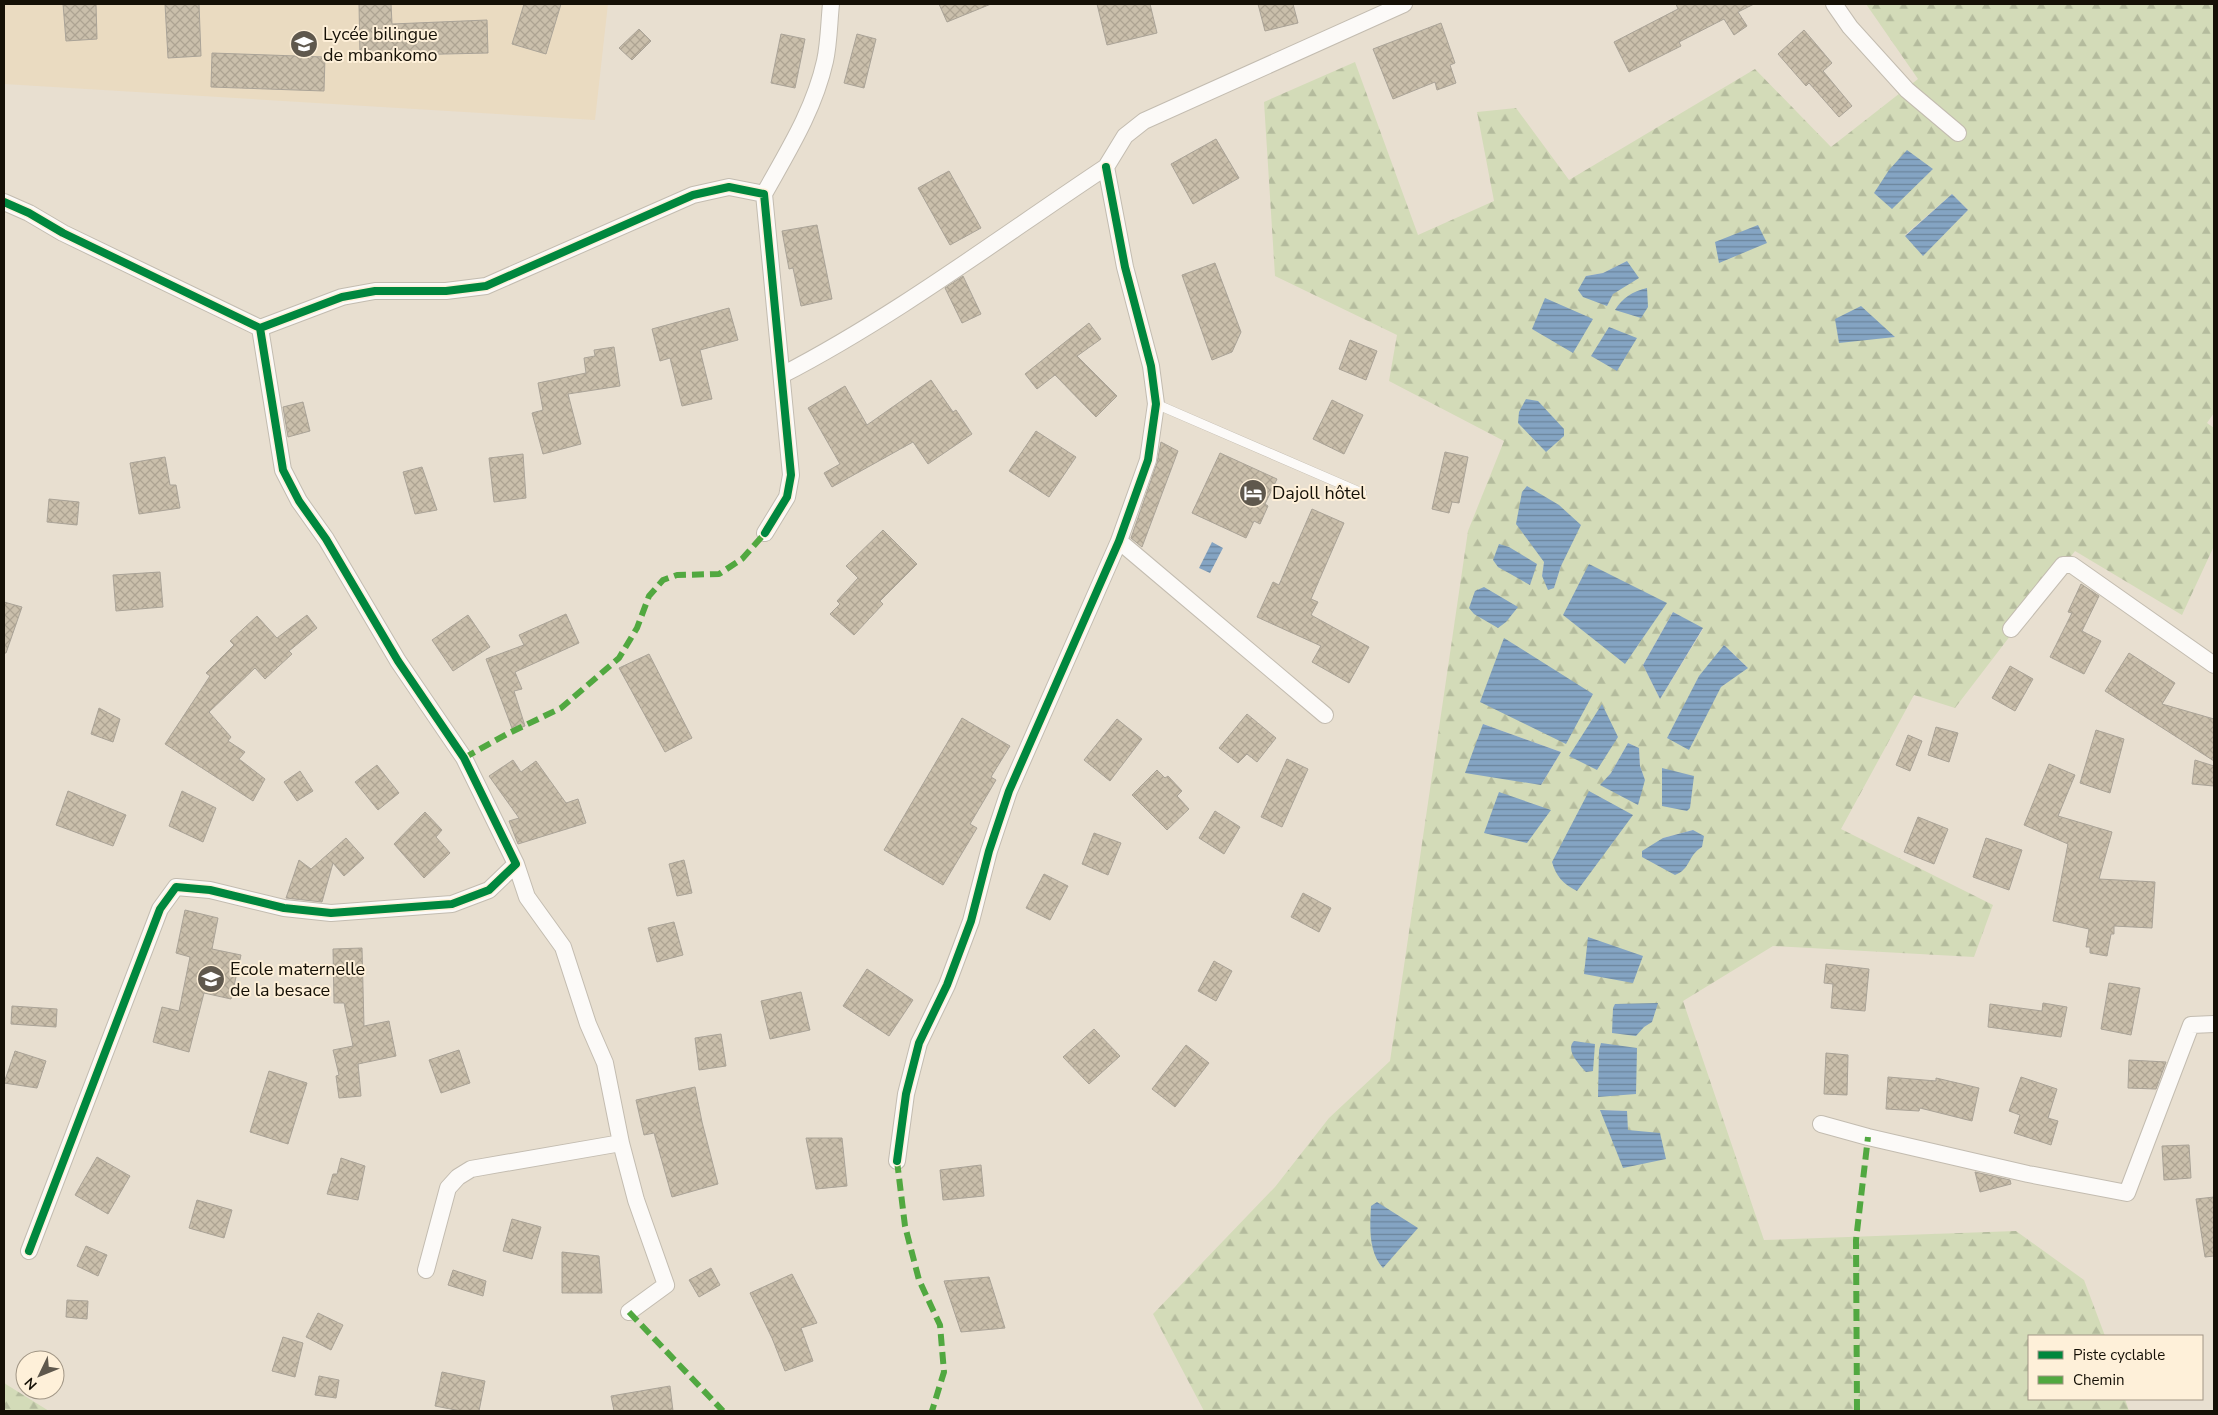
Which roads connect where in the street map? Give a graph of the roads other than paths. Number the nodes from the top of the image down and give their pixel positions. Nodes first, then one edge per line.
1 (831, 4) edge
2 (1404, 4) edge
3 (1834, 4) edge
4 (1958, 133) dead end
5 (1106, 167) junction
6 (764, 194) junction
7 (4, 202) edge
8 (260, 328) junction
9 (782, 375) junction
10 (1156, 404) junction
11 (1362, 493) dead end
12 (765, 533) dead end
13 (1119, 541) junction
14 (2011, 629) dead end
15 (2214, 665) edge
16 (1325, 715) dead end
17 (516, 864) junction
18 (2214, 1024) edge
19 (1821, 1124) dead end
20 (620, 1143) junction
21 (897, 1161) dead end
22 (30, 1251) dead end
23 (426, 1270) dead end
24 (629, 1312) dead end

1 - 6 street
2 - 5 street
3 - 4 street
5 - 9 street
5 - 10 street
6 - 8 street
6 - 9 street
7 - 8 street
8 - 17 street
9 - 12 street
10 - 11 lane
10 - 13 street
13 - 16 street
13 - 21 street
14 - 15 street
17 - 20 street
17 - 22 street
18 - 19 street
20 - 23 street
20 - 24 street

